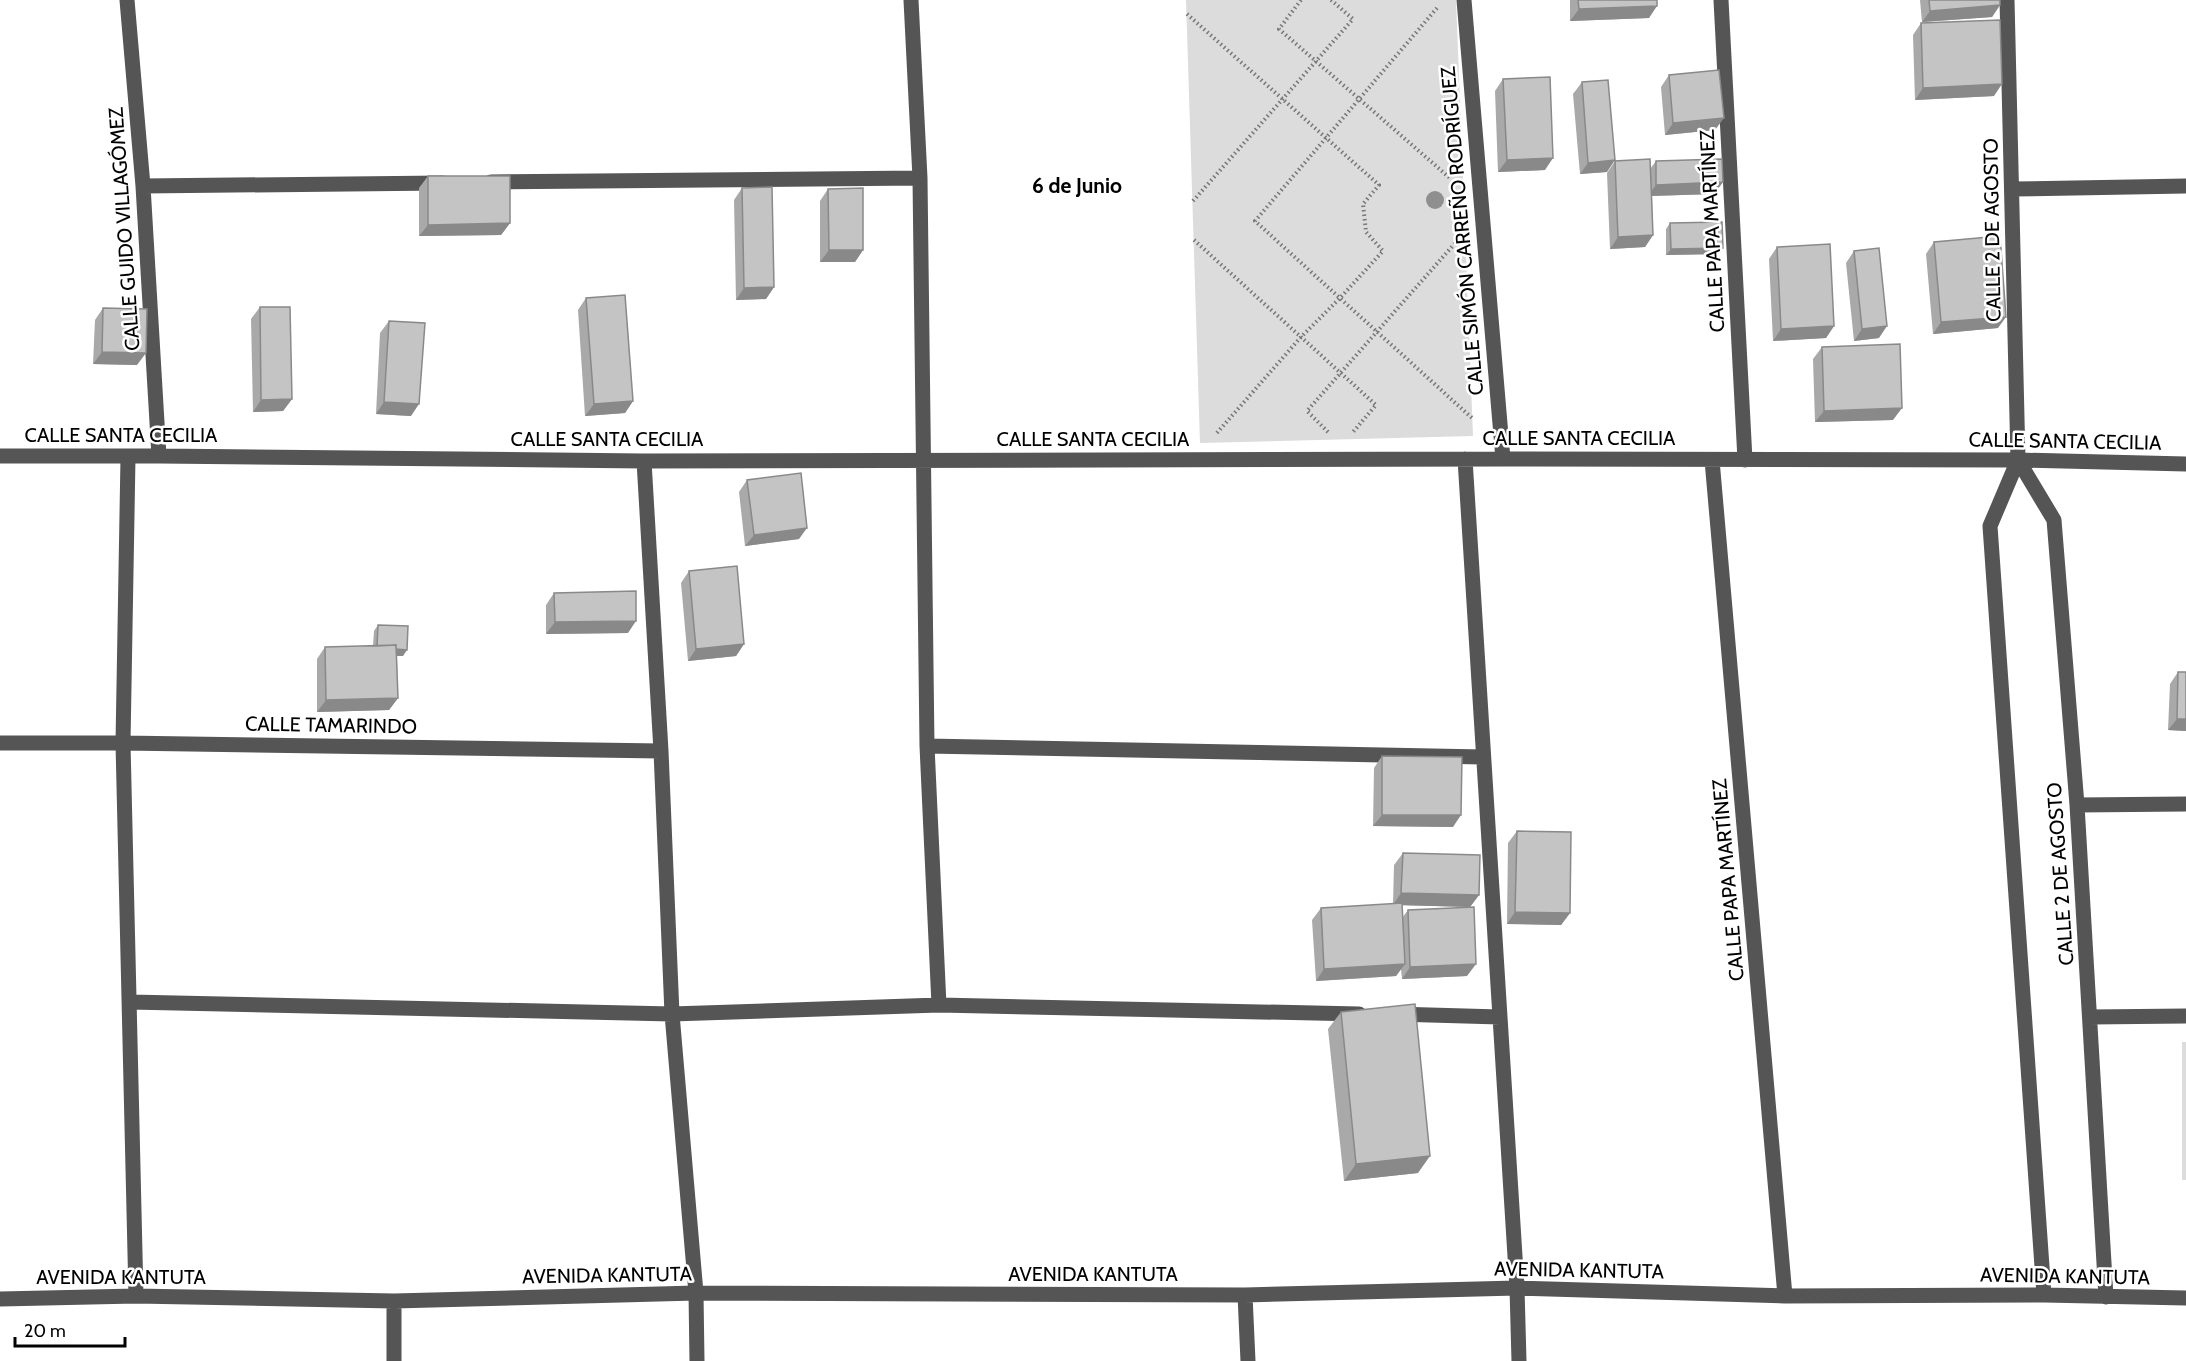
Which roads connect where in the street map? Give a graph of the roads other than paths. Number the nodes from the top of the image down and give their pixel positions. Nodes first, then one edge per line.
1 (127, 0) edge
2 (911, 0) edge
3 (1464, 0) edge
4 (1721, 0) edge
5 (2007, 0) edge
6 (920, 178) junction
7 (454, 183) edge
8 (478, 183) edge
9 (143, 186) junction
10 (2186, 186) edge
11 (2013, 189) junction
12 (0, 456) edge
13 (159, 456) junction
14 (128, 457) junction
15 (1465, 459) junction
16 (1503, 459) junction
17 (2018, 459) junction
18 (1712, 460) junction
19 (1745, 460) junction
20 (644, 461) junction
21 (925, 461) junction
22 (2186, 464) edge
23 (123, 742) junction
24 (0, 744) edge
25 (927, 746) junction
26 (661, 751) junction
27 (1483, 757) junction
28 (2077, 804) junction
29 (2186, 804) edge
30 (130, 1002) junction
31 (939, 1005) junction
32 (672, 1014) junction
33 (2186, 1016) edge
34 (1500, 1017) junction
35 (2090, 1017) junction
36 (1517, 1288) junction
37 (696, 1293) junction
38 (1245, 1295) junction
39 (2044, 1295) junction
40 (136, 1296) junction
41 (1785, 1296) junction
42 (2106, 1297) junction
43 (2186, 1298) edge
44 (0, 1299) edge
45 (394, 1301) junction
46 (394, 1361) edge
47 (697, 1361) edge
48 (1248, 1361) edge
49 (1519, 1361) edge

1 - 9 street, CALLE GUIDO VILLAGÓMEZ
2 - 6 street
3 - 16 street, CALLE SIMÓN CARREÑO RODRÍGUEZ
4 - 19 street, CALLE PAPA MARTÍNEZ
5 - 11 street, CALLE 2 DE AGOSTO
6 - 8 street
6 - 21 street
7 - 9 street
9 - 13 street, CALLE GUIDO VILLAGÓMEZ
10 - 11 street
11 - 17 street, CALLE 2 DE AGOSTO
12 - 14 street, CALLE SANTA CECILIA
13 - 14 street, CALLE SANTA CECILIA
13 - 20 street, CALLE SANTA CECILIA
14 - 23 street
15 - 16 street, CALLE SANTA CECILIA
15 - 21 street, CALLE SANTA CECILIA
15 - 27 street
16 - 18 street, CALLE SANTA CECILIA
17 - 19 street, CALLE SANTA CECILIA
17 - 22 street, CALLE SANTA CECILIA
17 - 28 street, CALLE 2 DE AGOSTO
17 - 39 street, CALLE 2 DE AGOSTO
18 - 19 street, CALLE SANTA CECILIA
18 - 41 street, CALLE PAPA MARTÍNEZ
20 - 21 street, CALLE SANTA CECILIA
20 - 26 street
21 - 25 street
23 - 24 street, CALLE TAMARINDO
23 - 26 street, CALLE TAMARINDO
23 - 30 street
25 - 27 street
25 - 31 street
26 - 32 street
27 - 34 street
28 - 29 street
28 - 35 street, CALLE 2 DE AGOSTO
30 - 32 street
30 - 40 street
31 - 32 street
31 - 34 street
32 - 37 street
33 - 35 street
34 - 36 street
35 - 42 street, CALLE 2 DE AGOSTO
36 - 38 street, AVENIDA KANTUTA
36 - 41 street, AVENIDA KANTUTA
36 - 49 street
37 - 38 street, AVENIDA KANTUTA
37 - 45 street, AVENIDA KANTUTA
37 - 47 street
38 - 48 street
39 - 41 street, AVENIDA KANTUTA
39 - 42 street, AVENIDA KANTUTA
40 - 44 street, AVENIDA KANTUTA
40 - 45 street, AVENIDA KANTUTA
42 - 43 street, AVENIDA KANTUTA
45 - 46 street

